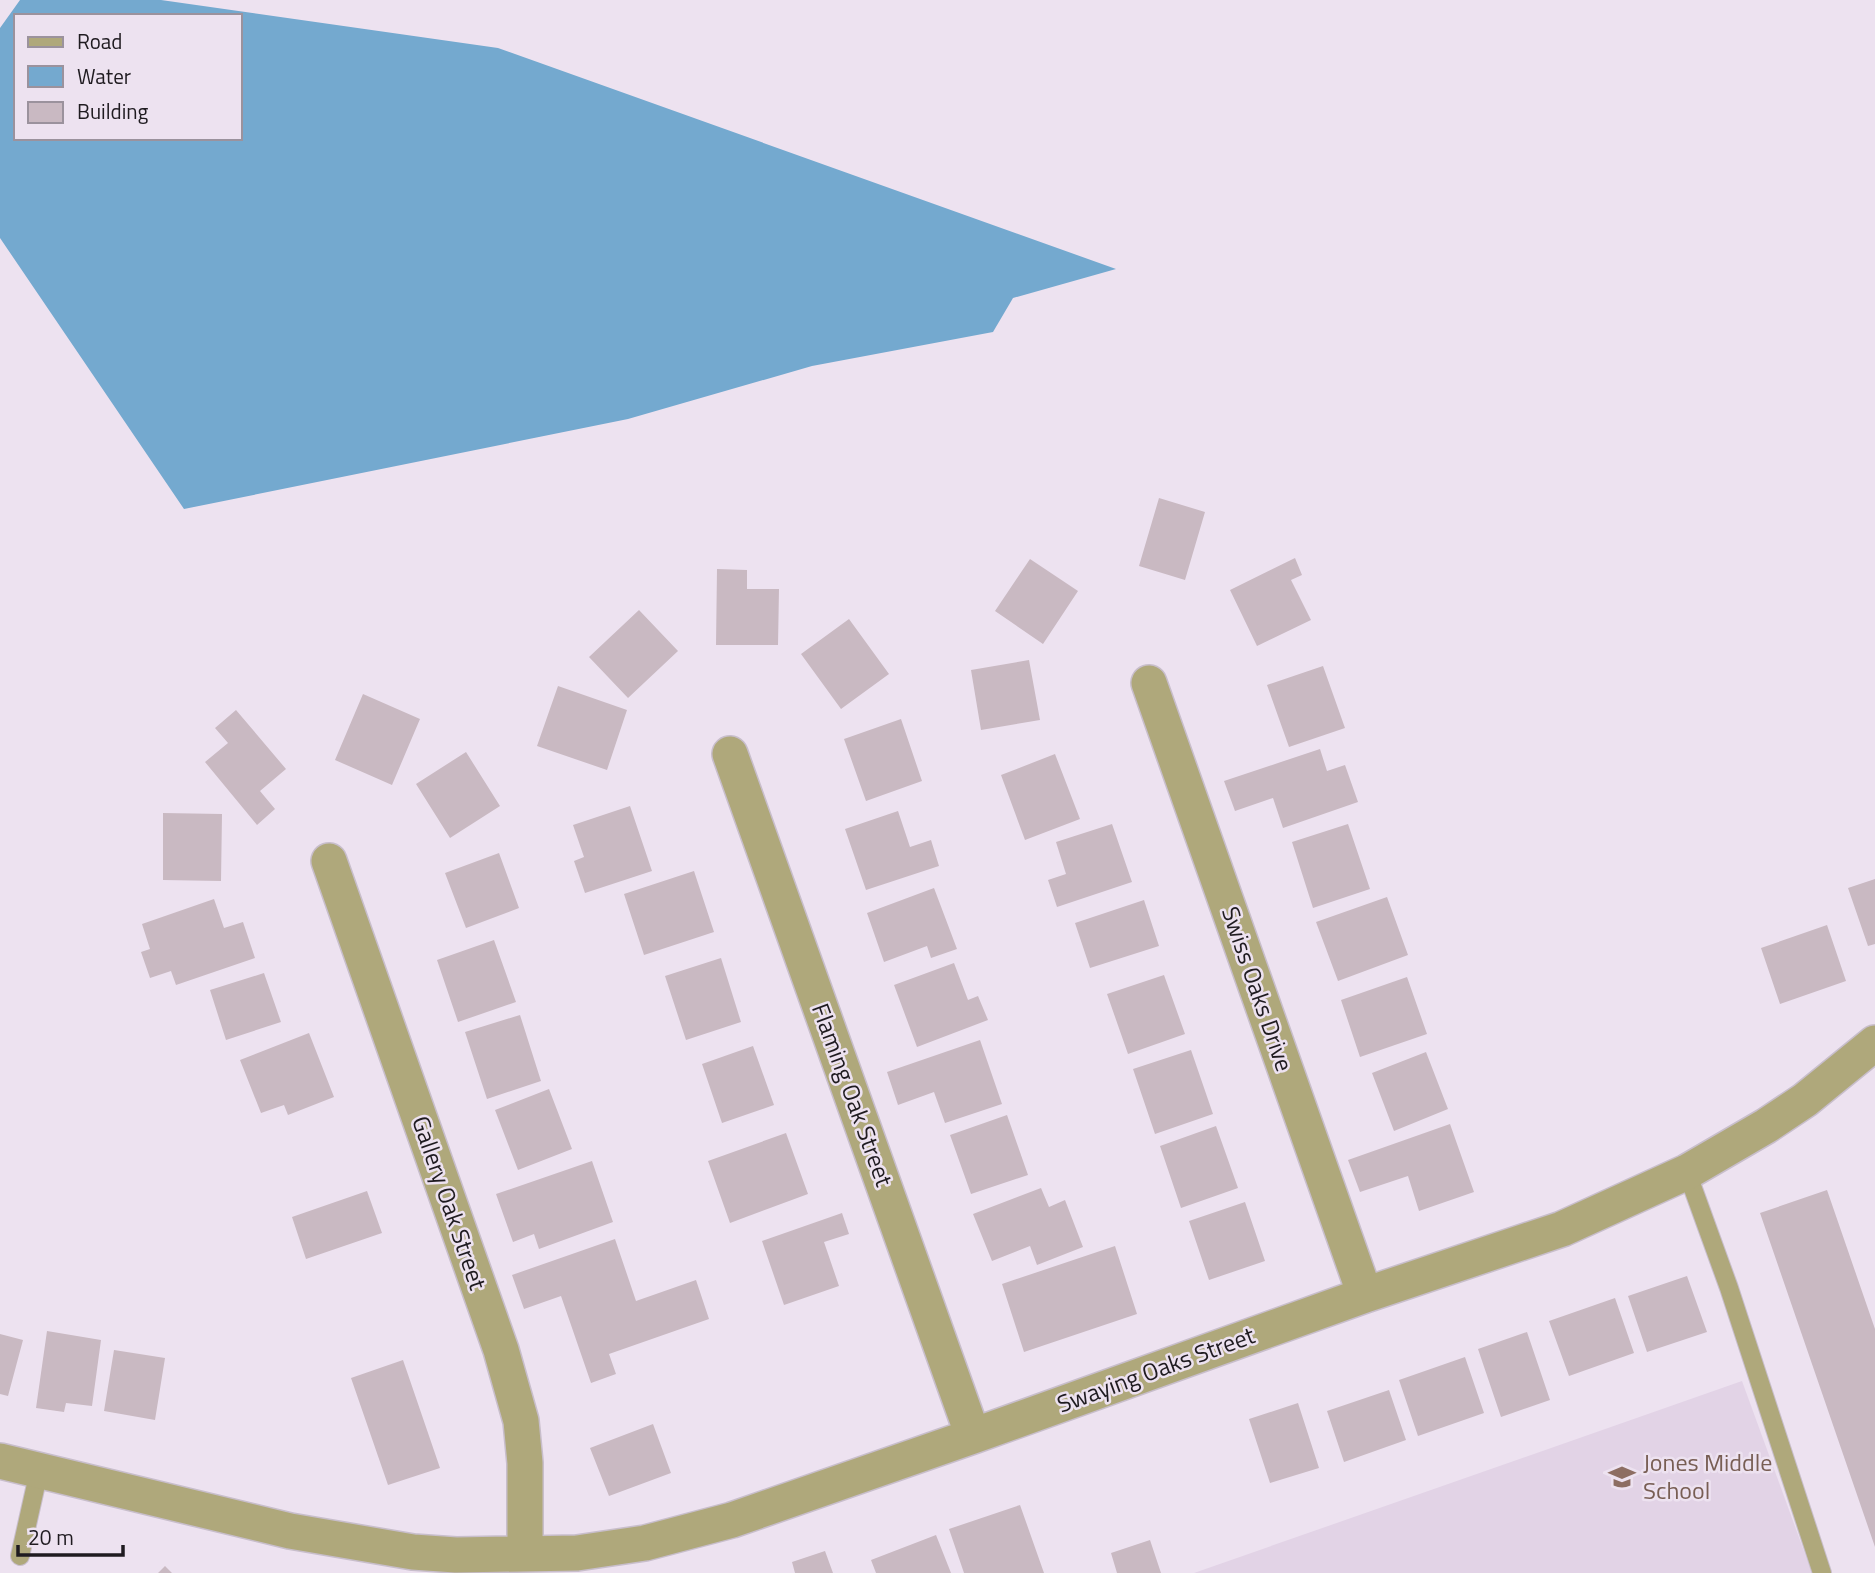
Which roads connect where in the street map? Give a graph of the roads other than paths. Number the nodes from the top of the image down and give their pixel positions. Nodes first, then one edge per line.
1 (1149, 683) dead end
2 (730, 754) dead end
3 (328, 861) dead end
4 (1875, 1043) edge
5 (1688, 1172) junction
6 (1364, 1295) junction
7 (973, 1436) junction
8 (0, 1461) edge
9 (39, 1471) junction
10 (525, 1553) junction
11 (20, 1556) dead end
12 (1822, 1573) edge

1 - 6 street, Swiss Oaks Drive
2 - 7 street, Flaming Oak Street
3 - 10 street, Gallery Oak Street
4 - 5 street, Swaying Oaks Street
5 - 6 street, Swaying Oaks Street
5 - 12 lane
6 - 7 street, Swaying Oaks Street
7 - 10 street, Swaying Oaks Street
8 - 9 street, Swaying Oaks Street
9 - 10 street, Swaying Oaks Street
9 - 11 lane

